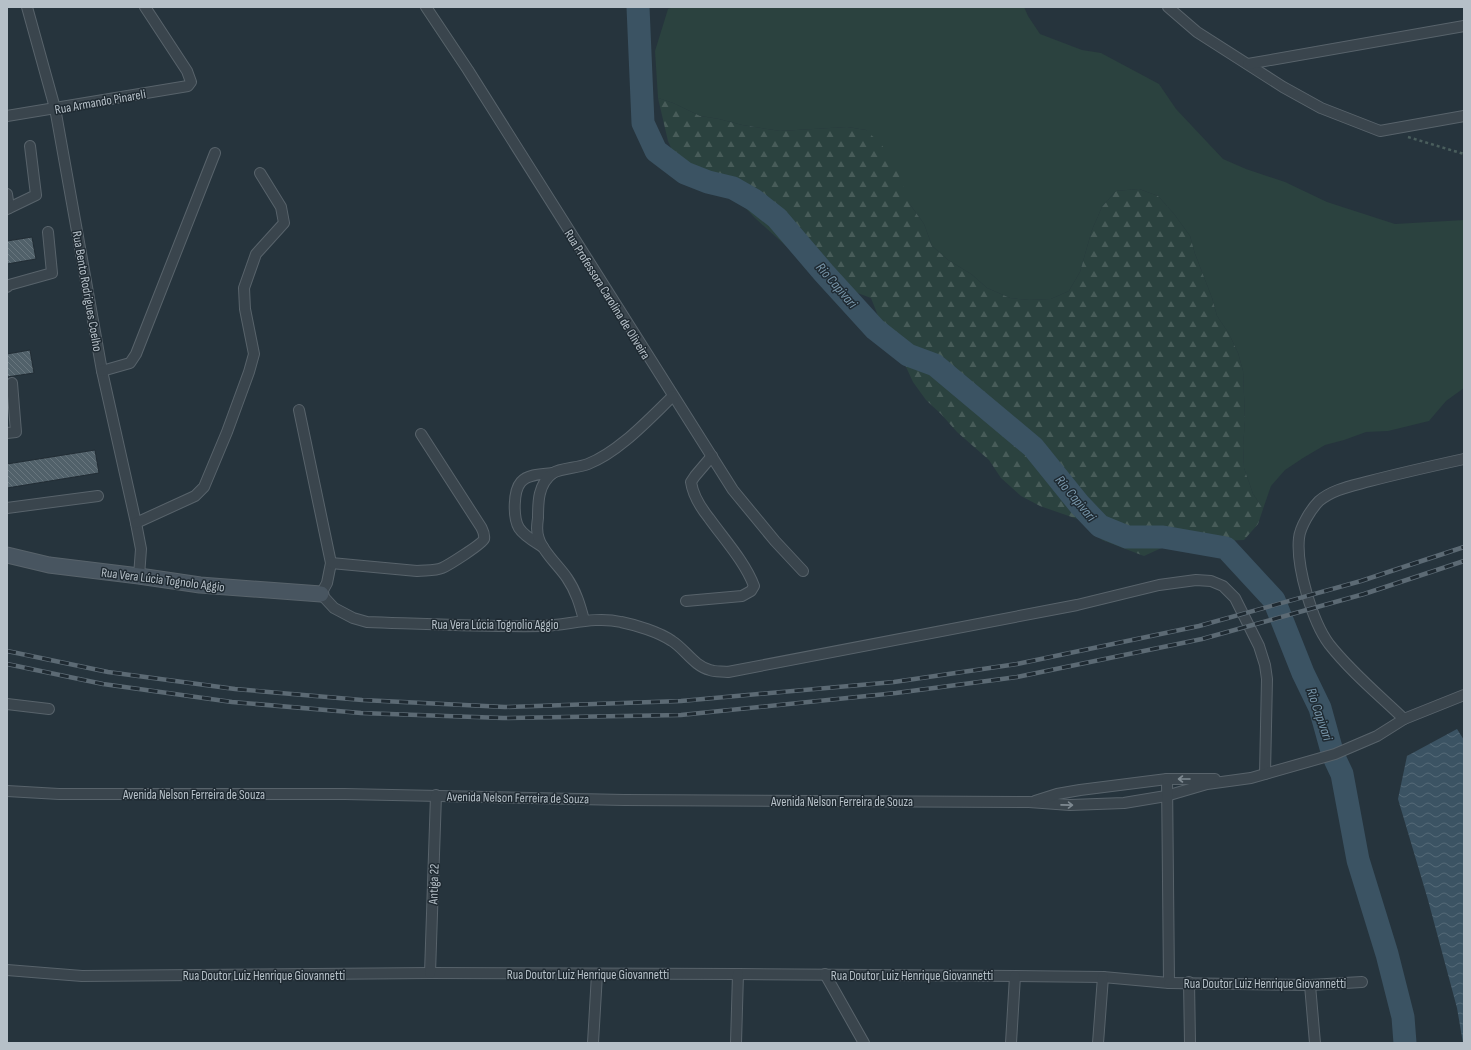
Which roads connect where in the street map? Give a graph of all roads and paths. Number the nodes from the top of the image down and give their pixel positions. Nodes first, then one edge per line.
1 (27, 7) edge
2 (145, 7) edge
3 (426, 7) edge
4 (1168, 7) edge
5 (1464, 26) edge
6 (1248, 64) junction
7 (55, 108) junction
8 (7, 116) edge
9 (1464, 116) edge
10 (1402, 136) dead end
11 (30, 146) dead end
12 (215, 153) dead end
13 (1464, 154) edge
14 (260, 173) dead end
15 (7, 194) edge
16 (8, 208) edge
17 (48, 232) dead end
18 (7, 288) edge
19 (102, 372) junction
20 (12, 383) dead end
21 (673, 396) junction
22 (299, 410) dead end
23 (7, 433) edge
24 (421, 434) dead end
25 (712, 456) junction
26 (1464, 459) edge
27 (553, 473) junction
28 (98, 496) dead end
29 (7, 508) edge
30 (136, 523) junction
31 (543, 547) junction
32 (7, 555) edge
33 (331, 563) junction
34 (803, 571) dead end
35 (139, 576) junction
36 (321, 594) junction
37 (686, 601) dead end
38 (584, 620) junction
39 (1464, 695) edge
40 (7, 704) edge
41 (49, 709) dead end
42 (1404, 719) junction
43 (1265, 774) junction
44 (1251, 778) junction
45 (1167, 779) junction
46 (7, 791) edge
47 (436, 795) junction
48 (1166, 796) junction
49 (1029, 802) junction
50 (7, 970) edge
51 (430, 973) junction
52 (597, 974) junction
53 (738, 974) junction
54 (825, 974) junction
55 (1015, 976) junction
56 (1103, 977) junction
57 (1189, 982) junction
58 (1362, 982) dead end
59 (1169, 983) junction
60 (1310, 985) junction
61 (593, 1043) edge
62 (736, 1043) edge
63 (864, 1043) edge
64 (1011, 1043) edge
65 (1098, 1043) edge
66 (1190, 1043) edge
67 (1315, 1043) edge

1 - 7 street, Rua Bento Rodrigues Coelho
2 - 7 street, Rua Armando Pinareli
3 - 21 street, Rua Professora Carolina de Oliveira
4 - 6 street
5 - 6 street
6 - 9 street
7 - 8 street, Rua Armando Pinareli
7 - 19 street, Rua Bento Rodrigues Coelho
10 - 13 path
11 - 16 street
12 - 19 street
14 - 30 street
15 - 16 street
17 - 18 street
19 - 30 street, Rua Bento Rodrigues Coelho
20 - 23 street
21 - 25 street, Rua Professora Carolina de Oliveira
21 - 27 street
22 - 33 street
24 - 33 street
25 - 34 street, Rua Professora Carolina de Oliveira
25 - 37 street
26 - 42 street
27 - 31 street
27 - 31 street
28 - 29 street
30 - 35 street, Rua Bento Rodrigues Coelho
31 - 38 street
32 - 35 street, Rua Vera Lúcia Tognolo Aggio
33 - 36 street
35 - 36 street, Rua Vera Lúcia Tognolo Aggio
36 - 38 street, Rua Vera Lúcia Tognolio Aggio
38 - 43 street, Rua Vera Lúcia Tognolio Aggio
39 - 42 street, Avenida Nelson Ferreira de Souza
40 - 41 street
42 - 43 street, Avenida Nelson Ferreira de Souza
43 - 44 street, Avenida Nelson Ferreira de Souza
44 -> 45 street, Avenida Nelson Ferreira de Souza
44 - 48 street, Avenida Nelson Ferreira de Souza
45 - 48 street, Rua Doutor Luiz Henrique Giovannetti
45 - 49 street, Avenida Nelson Ferreira de Souza
46 - 47 street, Avenida Nelson Ferreira de Souza
47 - 49 street, Avenida Nelson Ferreira de Souza
47 - 51 street, Antiga 22
49 -> 48 street, Avenida Nelson Ferreira de Souza
48 - 59 street, Rua Doutor Luiz Henrique Giovannetti
50 - 51 street, Rua Doutor Luiz Henrique Giovannetti
51 - 52 street, Rua Doutor Luiz Henrique Giovannetti
52 - 53 street, Rua Doutor Luiz Henrique Giovannetti
52 - 61 street
53 - 54 street, Rua Doutor Luiz Henrique Giovannetti
53 - 62 street
54 - 55 street, Rua Doutor Luiz Henrique Giovannetti
54 - 63 street
55 - 56 street, Rua Doutor Luiz Henrique Giovannetti
55 - 64 street
56 - 59 street, Rua Doutor Luiz Henrique Giovannetti
56 - 65 street
57 - 59 street, Rua Doutor Luiz Henrique Giovannetti
57 - 60 street, Rua Doutor Luiz Henrique Giovannetti
57 - 66 street
58 - 60 street, Rua Doutor Luiz Henrique Giovannetti
60 - 67 street

